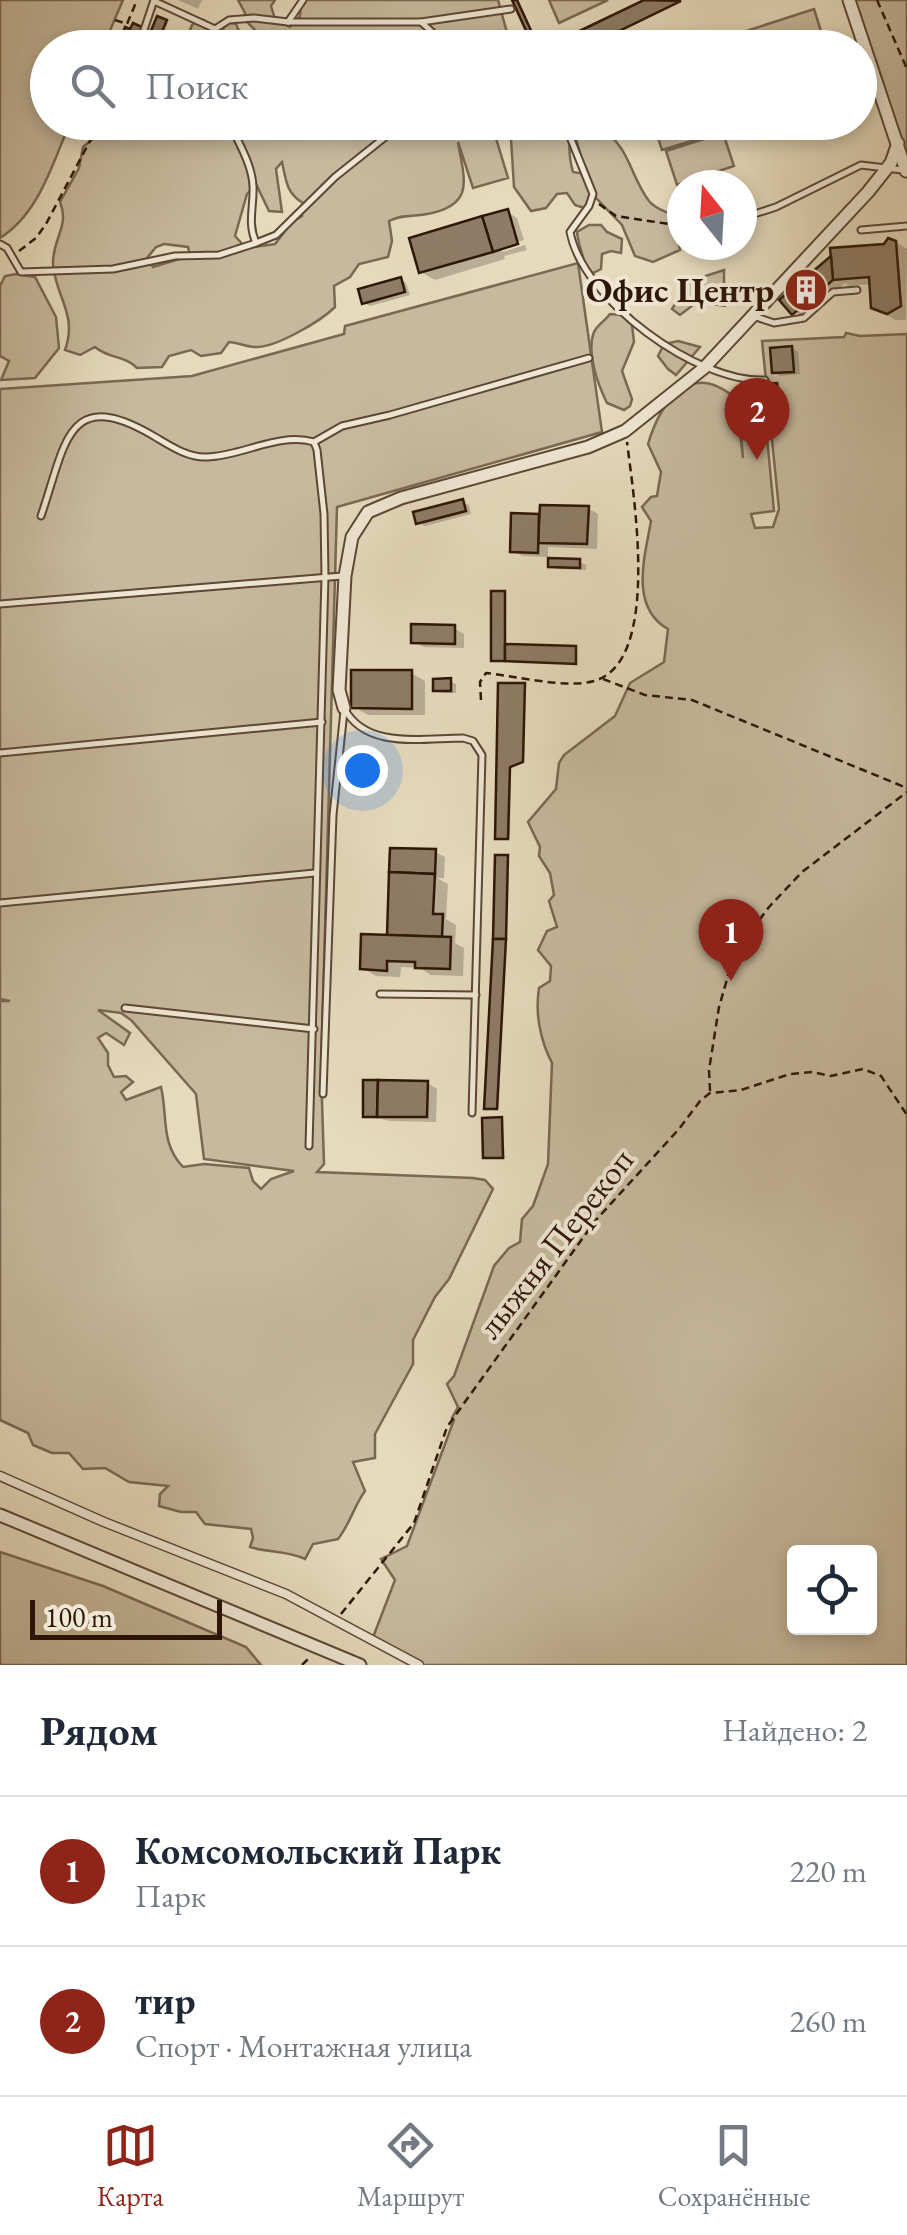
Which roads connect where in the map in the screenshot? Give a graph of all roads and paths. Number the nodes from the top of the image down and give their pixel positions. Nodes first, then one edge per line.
1 (138, 0) edge
2 (154, 0) edge
3 (303, 0) edge
4 (849, 0) edge
5 (877, 0) edge
6 (511, 9) dead end
7 (115, 20) dead end
8 (288, 22) junction
9 (421, 22) junction
10 (144, 30) edge
11 (215, 30) joint
12 (430, 30) edge
13 (859, 30) edge
14 (907, 70) edge
15 (877, 82) edge
16 (90, 140) edge
17 (238, 140) edge
18 (381, 140) edge
19 (571, 140) edge
20 (898, 143) junction
21 (888, 168) junction
22 (907, 172) edge
23 (593, 194) junction
24 (757, 213) edge
25 (667, 224) edge
26 (907, 226) edge
27 (861, 230) dead end
28 (256, 243) junction
29 (0, 244) edge
30 (7, 248) junction
31 (857, 290) dead end
32 (750, 316) junction
33 (589, 358) dead end
34 (704, 368) junction
35 (765, 380) dead end
36 (626, 431) junction
37 (314, 442) junction
38 (41, 516) dead end
39 (345, 576) junction
40 (324, 577) junction
41 (0, 604) edge
42 (602, 678) junction
43 (481, 700) dead end
44 (344, 708) junction
45 (322, 722) junction
46 (0, 753) edge
47 (907, 790) edge
48 (316, 872) junction
49 (0, 903) edge
50 (380, 994) dead end
51 (476, 996) junction
52 (125, 1008) dead end
53 (314, 1028) junction
54 (710, 1093) junction
55 (323, 1094) dead end
56 (472, 1112) dead end
57 (907, 1116) edge
58 (309, 1146) dead end
59 (0, 1476) edge
60 (0, 1515) edge
61 (337, 1621) junction
62 (360, 1665) edge
63 (420, 1665) edge

1 - 7 path
2 - 10 lane
2 - 11 lane
3 - 8 lane
4 - 13 street
5 - 14 path
6 - 9 lane
8 - 9 lane
8 - 11 lane
9 - 12 lane
15 - 20 street
16 - 30 path
17 - 28 lane
18 - 28 lane
19 - 23 lane
20 - 21 street
20 - 22 street
21 - 22 lane
21 - 24 lane
21 - 32 street
23 - 25 path
23 - 34 lane
26 - 27 lane
28 - 30 lane
29 - 30 lane
31 - 32 lane
32 - 34 street
33 - 37 lane
34 - 35 lane
34 - 36 street
36 - 39 street
36 - 42 path
37 - 38 lane
37 - 40 lane
39 - 40 lane
39 - 44 street
40 - 41 lane
40 - 45 lane
42 - 43 path
42 - 47 path
44 - 51 lane
44 - 55 lane
45 - 46 lane
45 - 48 lane
47 - 54 path
48 - 49 lane
48 - 53 lane
50 - 51 lane
51 - 56 lane
52 - 53 lane
53 - 58 lane
54 - 57 path
54 - 61 path, лыжня Перекоп
59 - 61 street
60 - 62 street
61 - 63 street

